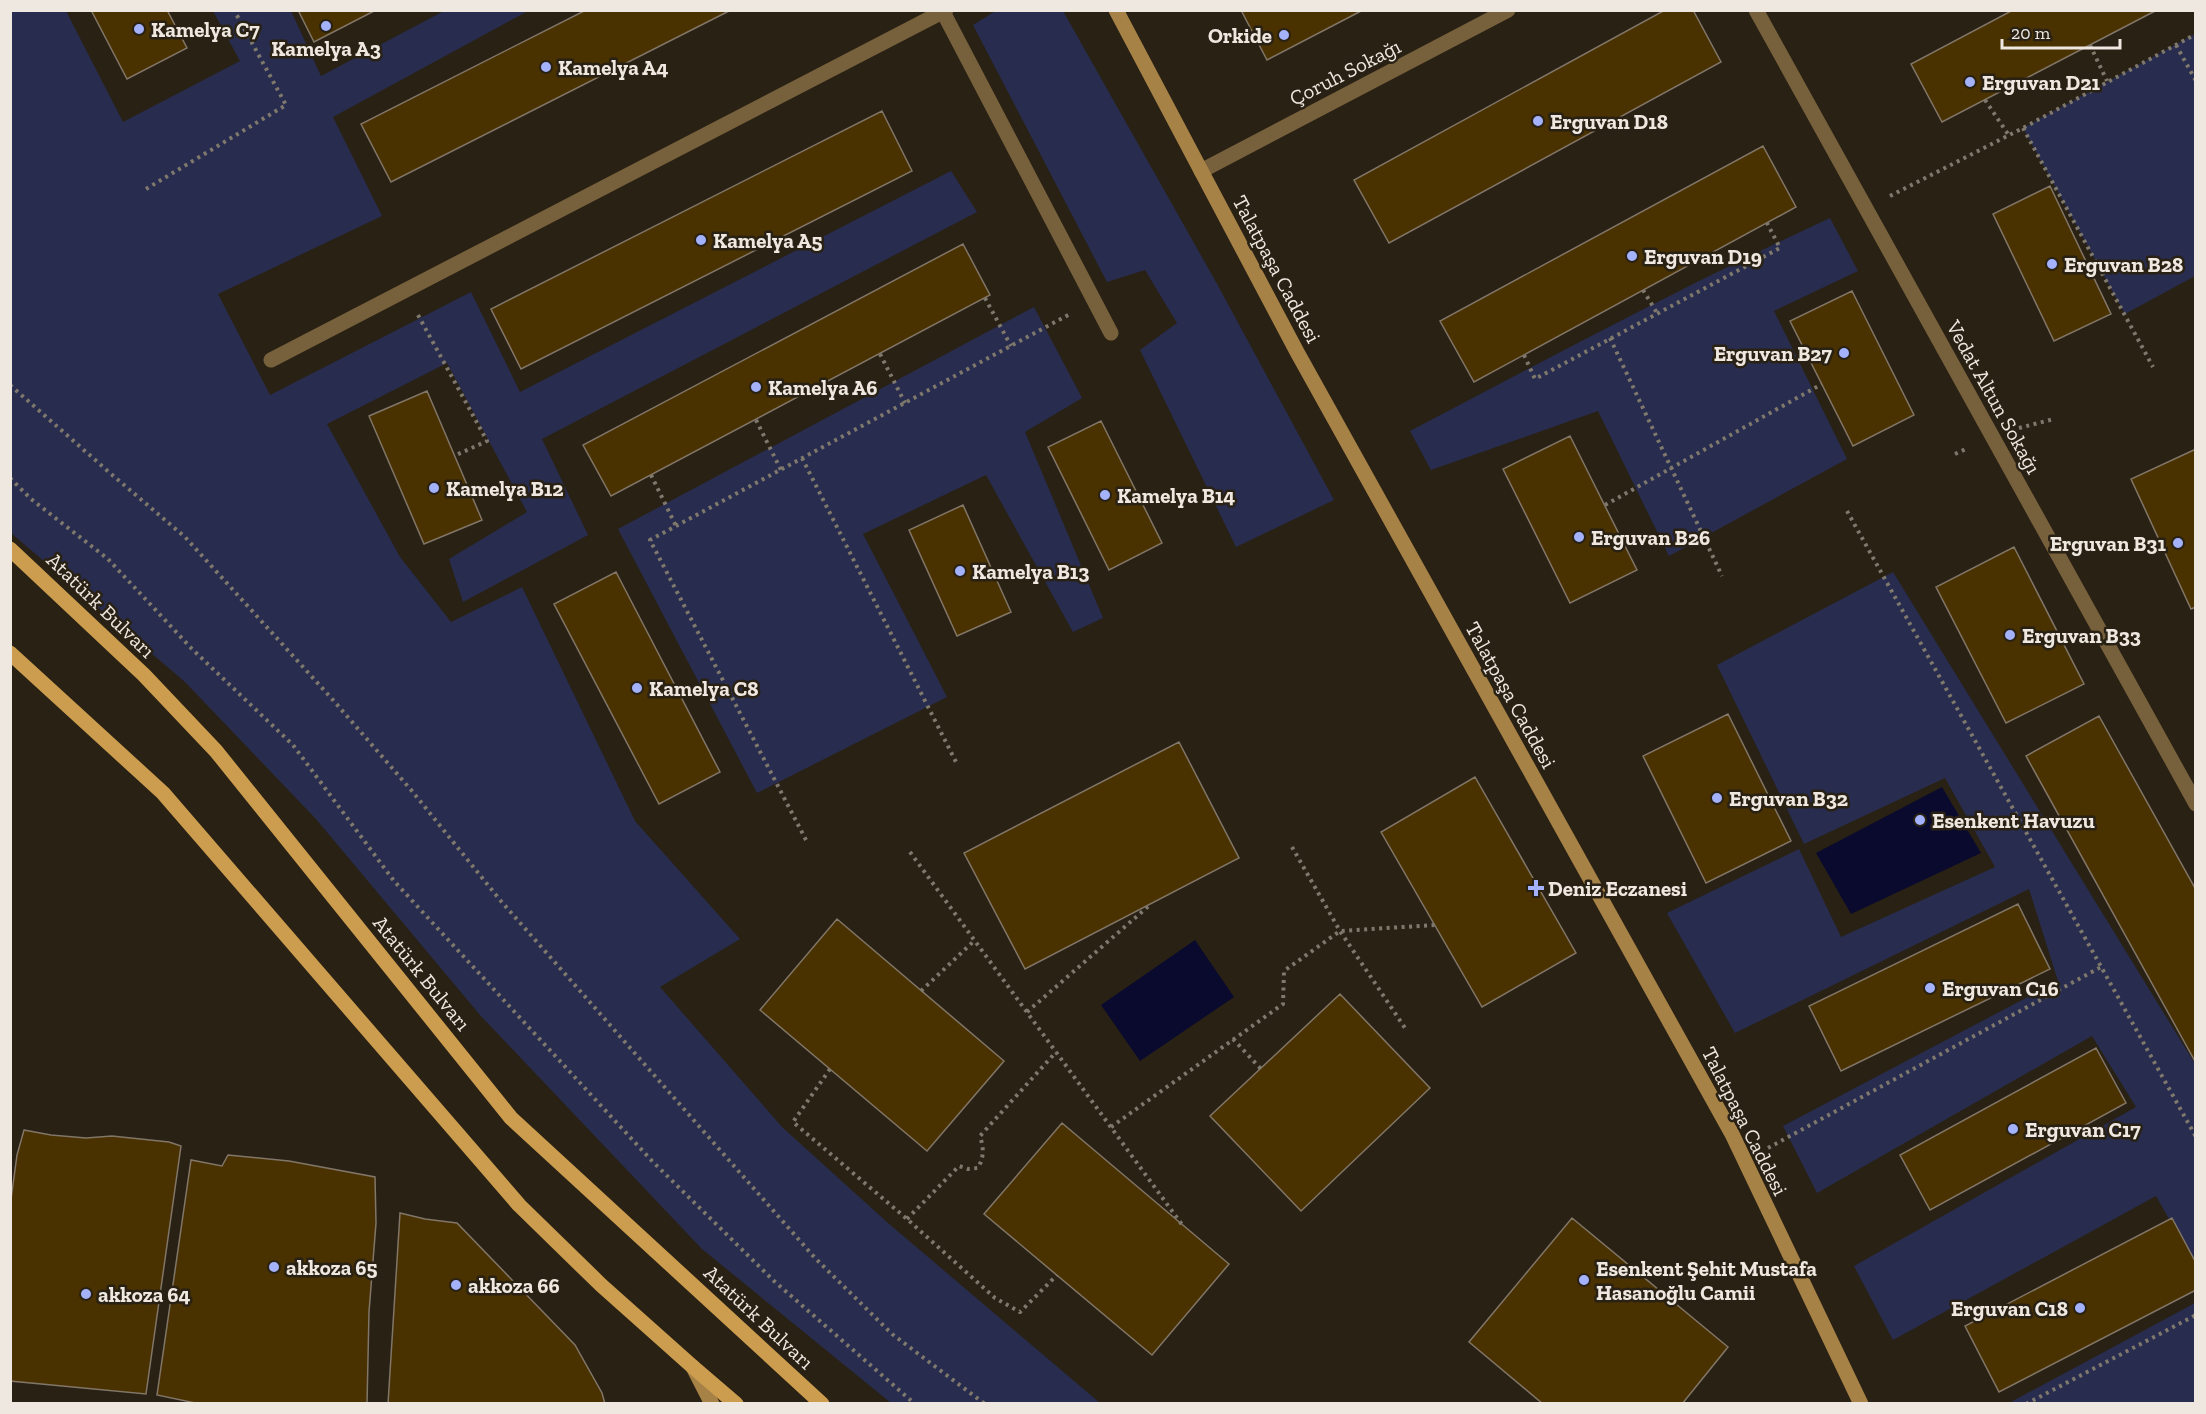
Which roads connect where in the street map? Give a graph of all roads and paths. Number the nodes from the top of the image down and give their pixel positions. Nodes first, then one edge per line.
1 (234, 10) edge
2 (1116, 10) edge
3 (1508, 10) edge
4 (1756, 10) edge
5 (943, 11) edge
6 (2196, 34) edge
7 (2090, 45) dead end
8 (2176, 45) junction
9 (2107, 81) junction
10 (2196, 81) edge
11 (1985, 100) dead end
12 (2024, 128) junction
13 (2008, 134) junction
14 (1201, 171) junction
15 (146, 189) dead end
16 (1866, 209) junction
17 (1767, 223) dead end
18 (1643, 290) dead end
19 (405, 291) junction
20 (985, 298) dead end
21 (1094, 301) junction
22 (1657, 313) junction
23 (1111, 333) dead end
24 (1610, 338) junction
25 (1011, 346) junction
26 (880, 354) dead end
27 (1524, 355) dead end
28 (271, 360) dead end
29 (2153, 366) dead end
30 (1822, 384) dead end
31 (10, 385) edge
32 (905, 403) junction
33 (756, 420) dead end
34 (454, 456) dead end
35 (802, 458) junction
36 (1671, 469) junction
37 (781, 470) junction
38 (651, 475) dead end
39 (10, 478) edge
40 (1605, 505) dead end
41 (1847, 511) dead end
42 (676, 526) junction
43 (10, 549) edge
44 (1722, 576) dead end
45 (10, 653) edge
46 (957, 764) dead end
47 (2196, 804) edge
48 (806, 840) dead end
49 (1292, 847) dead end
50 (910, 852) dead end
51 (1152, 904) dead end
52 (1435, 926) dead end
53 (1340, 931) junction
54 (975, 940) junction
55 (2101, 967) junction
56 (921, 991) dead end
57 (1027, 1012) junction
58 (1405, 1028) dead end
59 (1233, 1039) junction
60 (1056, 1052) junction
61 (830, 1069) dead end
62 (1261, 1069) dead end
63 (1111, 1127) junction
64 (2196, 1137) edge
65 (1744, 1161) junction
66 (907, 1219) junction
67 (1183, 1226) dead end
68 (1057, 1275) dead end
69 (2196, 1315) edge
70 (693, 1367) junction
71 (712, 1404) edge
72 (736, 1404) edge
73 (822, 1404) edge
74 (915, 1404) edge
75 (985, 1404) edge
76 (1861, 1404) edge
77 (2026, 1404) edge

1 - 15 path
2 - 14 street, Talatpaşa Caddesi
3 - 14 street, Çoruh Sokağı
4 - 16 street, Vedat Altun Sokağı
5 - 19 street
5 - 21 street
6 - 8 path
7 - 9 path
8 - 9 path
8 - 10 path
9 - 12 path
11 - 13 path
12 - 13 path
12 - 29 path
13 - 16 path
14 - 65 street, Talatpaşa Caddesi
16 - 47 street, Vedat Altun Sokağı
17 - 22 path
18 - 22 path
19 - 28 street
19 - 34 path
20 - 25 path
21 - 23 street
21 - 25 path
22 - 24 path
24 - 27 path
24 - 36 path
25 - 32 path
26 - 32 path
30 - 36 path
31 - 75 path
32 - 35 path
33 - 37 path
35 - 37 path
35 - 46 path
36 - 40 path
36 - 44 path
37 - 42 path
38 - 42 path
39 - 74 path
41 - 55 path
42 - 48 path
43 - 73 main road, Atatürk Bulvarı
45 - 70 main road
49 - 53 path
50 - 54 path
51 - 57 path
52 - 53 path
53 - 58 path
53 - 59 path
54 - 56 path
54 - 57 path
55 - 64 path
55 - 65 path
57 - 60 path
59 - 62 path
59 - 63 path
60 - 63 path
60 - 66 path
61 - 66 path
63 - 67 path
65 - 76 street, Talatpaşa Caddesi
66 - 68 path
69 - 77 path
70 - 71 street
70 - 72 main road

